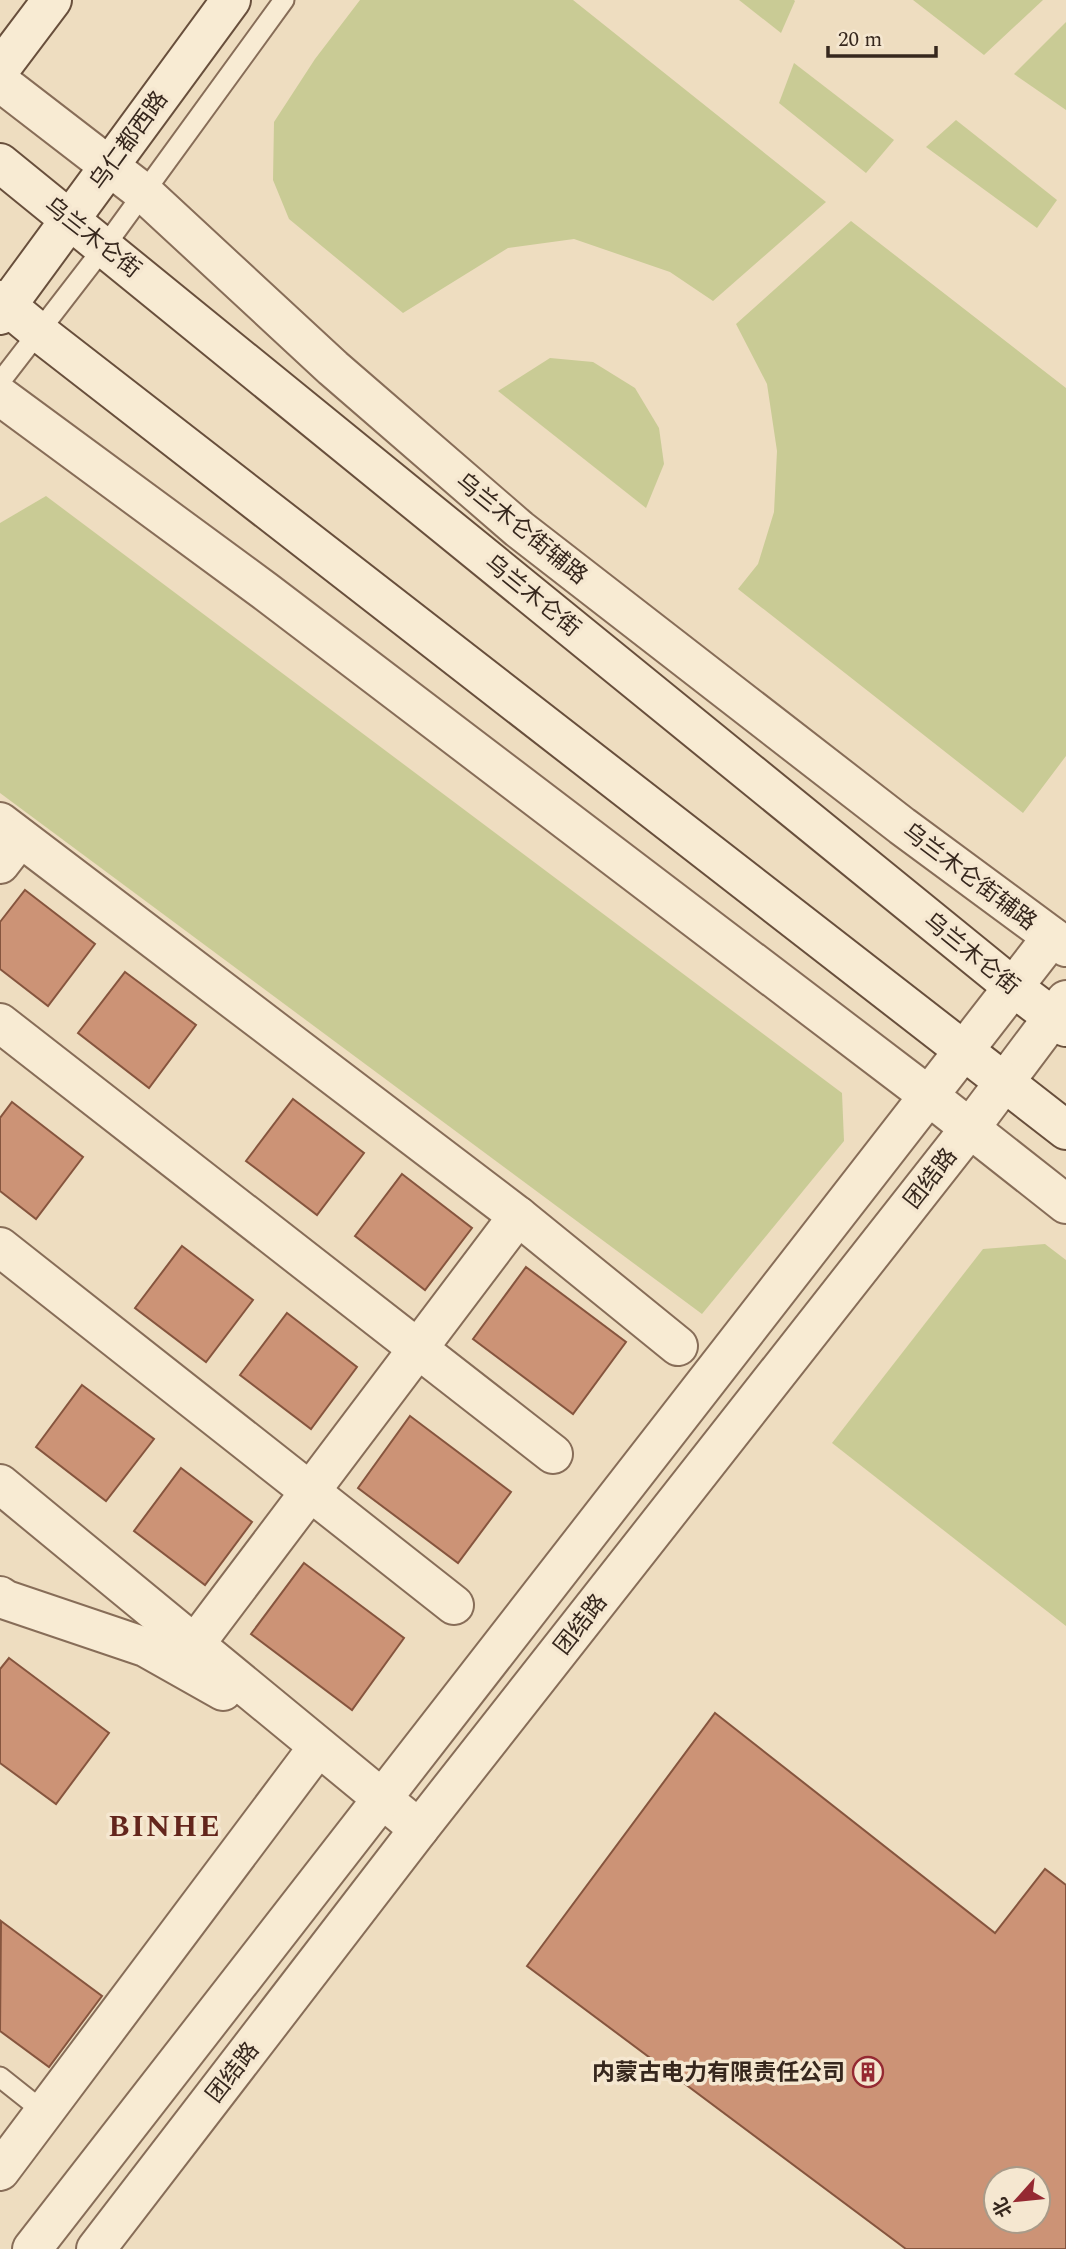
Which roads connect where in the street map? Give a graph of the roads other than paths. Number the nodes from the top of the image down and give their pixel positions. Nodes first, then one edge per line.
1 (52, 0) edge
2 (231, 0) edge
3 (284, 0) edge
4 (0, 69) edge
5 (0, 82) edge
6 (0, 163) edge
7 (109, 165) junction
8 (144, 193) junction
9 (71, 221) junction
10 (105, 246) junction
11 (2, 306) edge
12 (40, 333) junction
13 (0, 382) edge
14 (0, 396) edge
15 (7, 841) edge
16 (1059, 942) edge
17 (1013, 987) junction
18 (1061, 1015) edge
19 (0, 1023) edge
20 (962, 1051) junction
21 (1003, 1082) junction
22 (929, 1096) junction
23 (970, 1128) junction
24 (1066, 1130) edge
25 (1066, 1204) edge
26 (518, 1216) junction
27 (0, 1247) edge
28 (678, 1346) dead end
29 (418, 1348) junction
30 (553, 1454) dead end
31 (0, 1484) edge
32 (310, 1491) junction
33 (0, 1596) edge
34 (454, 1605) dead end
35 (195, 1644) junction
36 (318, 1747) junction
37 (382, 1797) junction
38 (419, 1829) junction
39 (0, 2077) edge
40 (44, 2112) junction
41 (0, 2171) edge
42 (32, 2249) edge
43 (96, 2249) edge

1 - 4 street
2 - 7 street, 乌仁都西路
3 - 8 lane
5 - 7 street, 乌兰木仑街辅路
6 - 9 street, 乌兰木仑街
7 - 8 street, 乌兰木仑街辅路
7 - 9 street, 乌仁都西路
8 - 10 lane
8 - 16 street, 乌兰木仑街辅路
9 - 10 street, 乌兰木仑街
9 - 11 street, 乌仁都西路
10 - 12 lane
10 - 17 street, 乌兰木仑街
11 - 12 street
12 - 13 lane
12 - 20 street
14 - 22 street
15 - 26 street
16 - 17 street
17 - 18 street, 乌兰木仑街
17 - 20 street
18 - 21 street, 团结路
19 - 29 street
20 - 21 street
20 - 22 street
21 - 23 street, 团结路
21 - 24 street
22 - 23 street
22 - 37 street
23 - 25 street
23 - 38 street, 团结路
26 - 28 street
26 - 29 street
27 - 32 street
29 - 30 street
29 - 32 street
31 - 35 street
32 - 34 street
32 - 35 street
33 - 36 street
35 - 36 street
36 - 37 street
36 - 40 street
37 - 38 street
37 - 42 street
38 - 43 street, 团结路
39 - 40 lane
40 - 41 street

